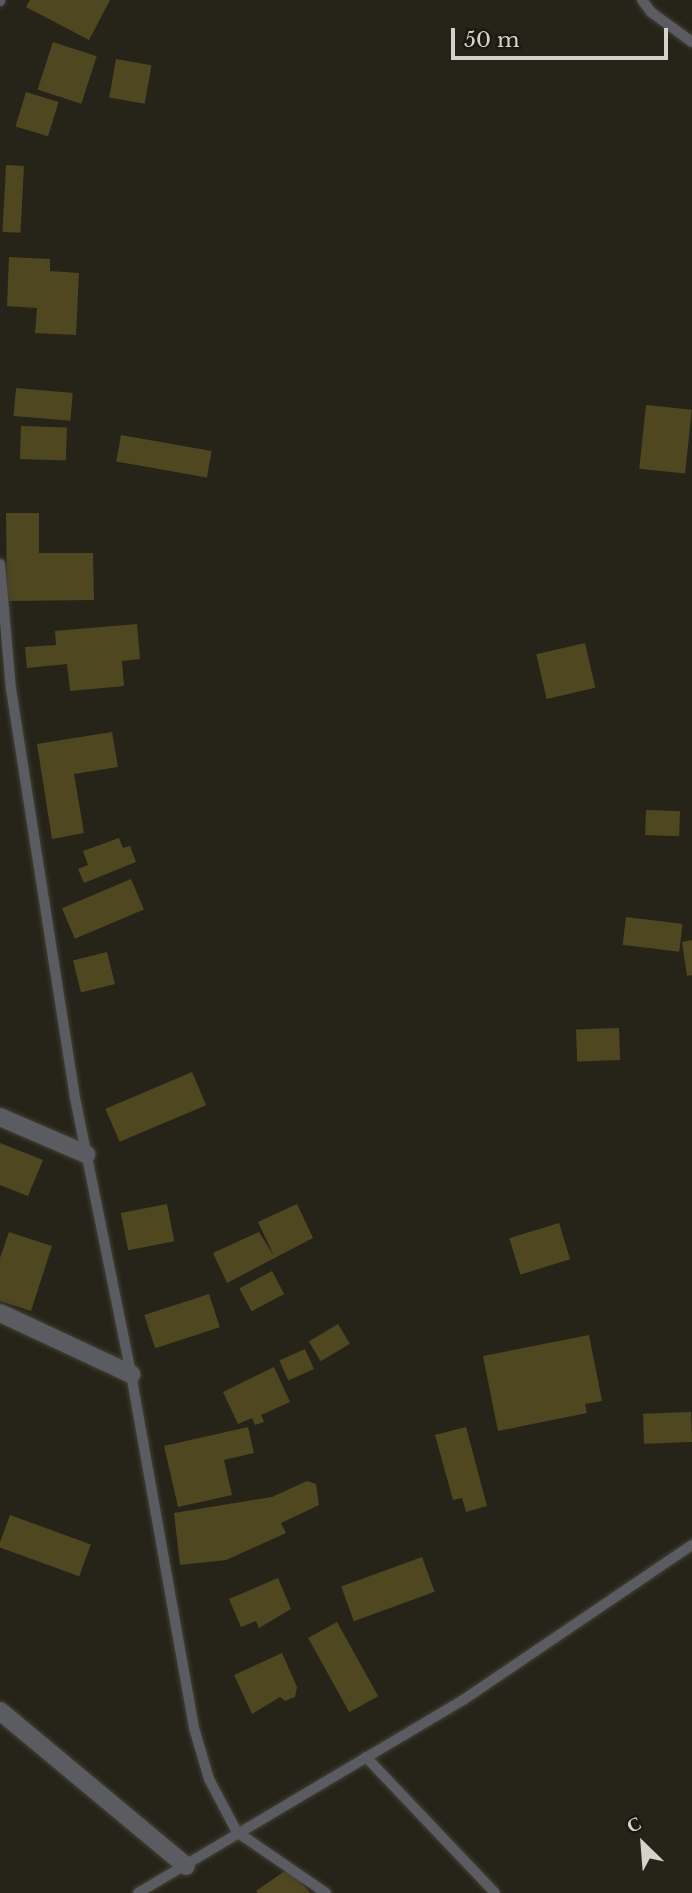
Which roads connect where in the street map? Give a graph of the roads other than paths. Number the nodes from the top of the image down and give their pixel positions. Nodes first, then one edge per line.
1 (642, 0) edge
2 (692, 42) edge
3 (0, 564) edge
4 (0, 1116) edge
5 (86, 1154) junction
6 (0, 1313) edge
7 (131, 1374) junction
8 (692, 1545) edge
9 (0, 1711) edge
10 (366, 1757) junction
11 (237, 1832) junction
12 (186, 1866) junction
13 (138, 1893) edge
14 (326, 1893) edge
15 (495, 1893) edge

1 - 2 lane
3 - 5 lane
4 - 5 street
5 - 7 lane
6 - 7 street
7 - 11 lane
8 - 10 lane
9 - 12 street
10 - 11 lane
10 - 15 lane
11 - 12 lane
11 - 14 lane
12 - 13 lane

